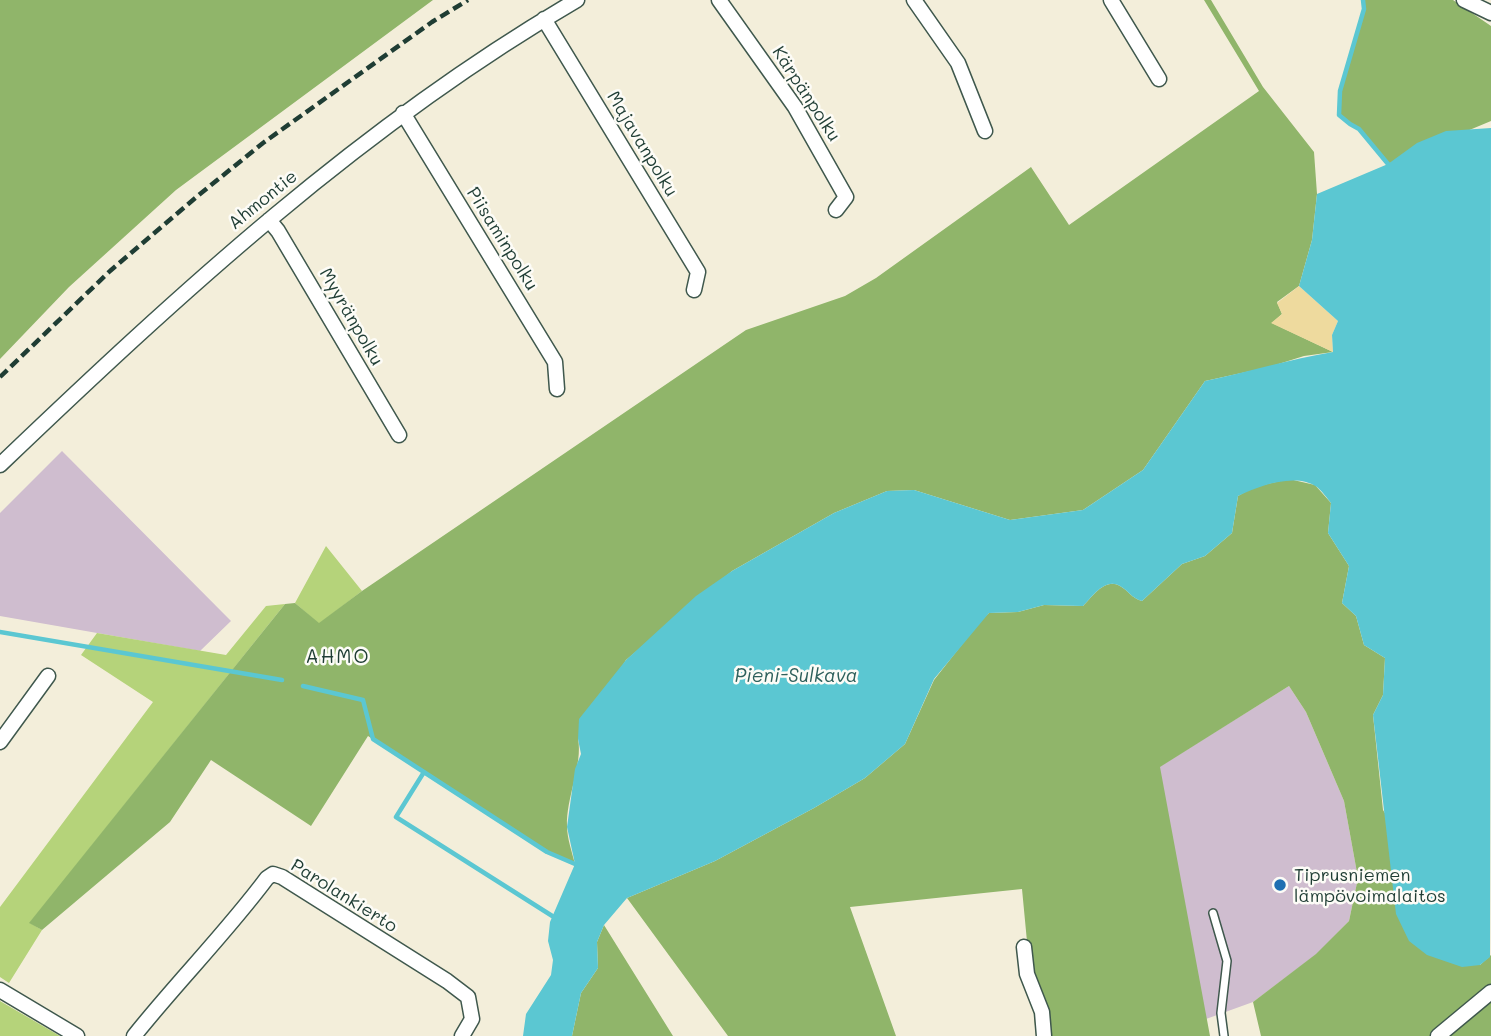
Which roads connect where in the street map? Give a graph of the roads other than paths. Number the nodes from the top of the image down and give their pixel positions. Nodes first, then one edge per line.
1 (577, 0) edge
2 (719, 0) edge
3 (914, 0) edge
4 (1111, 0) edge
5 (1464, 0) edge
6 (1491, 13) edge
7 (544, 19) junction
8 (1158, 79) dead end
9 (403, 113) junction
10 (985, 131) dead end
11 (836, 210) dead end
12 (269, 220) junction
13 (694, 290) dead end
14 (557, 389) dead end
15 (399, 435) dead end
16 (0, 465) edge
17 (48, 676) dead end
18 (0, 742) edge
19 (1213, 913) dead end
20 (1024, 947) dead end
21 (0, 990) edge
22 (1491, 992) edge
23 (77, 1036) edge
24 (134, 1036) edge
25 (462, 1036) edge
26 (1044, 1036) edge
27 (1224, 1036) edge
28 (1438, 1036) edge

1 - 7 street, Ahmontie
2 - 11 street, Kärpänpolku
3 - 10 street
4 - 8 street
5 - 6 street
7 - 9 street, Ahmontie
7 - 13 street, Majavanpolku
9 - 12 street, Ahmontie
9 - 14 street, Piisaminpolku
12 - 15 street, Myyränpolku
12 - 16 street, Ahmontie
17 - 18 street
19 - 27 lane
20 - 26 street
21 - 23 street
22 - 28 street
24 - 25 street, Parolankierto

